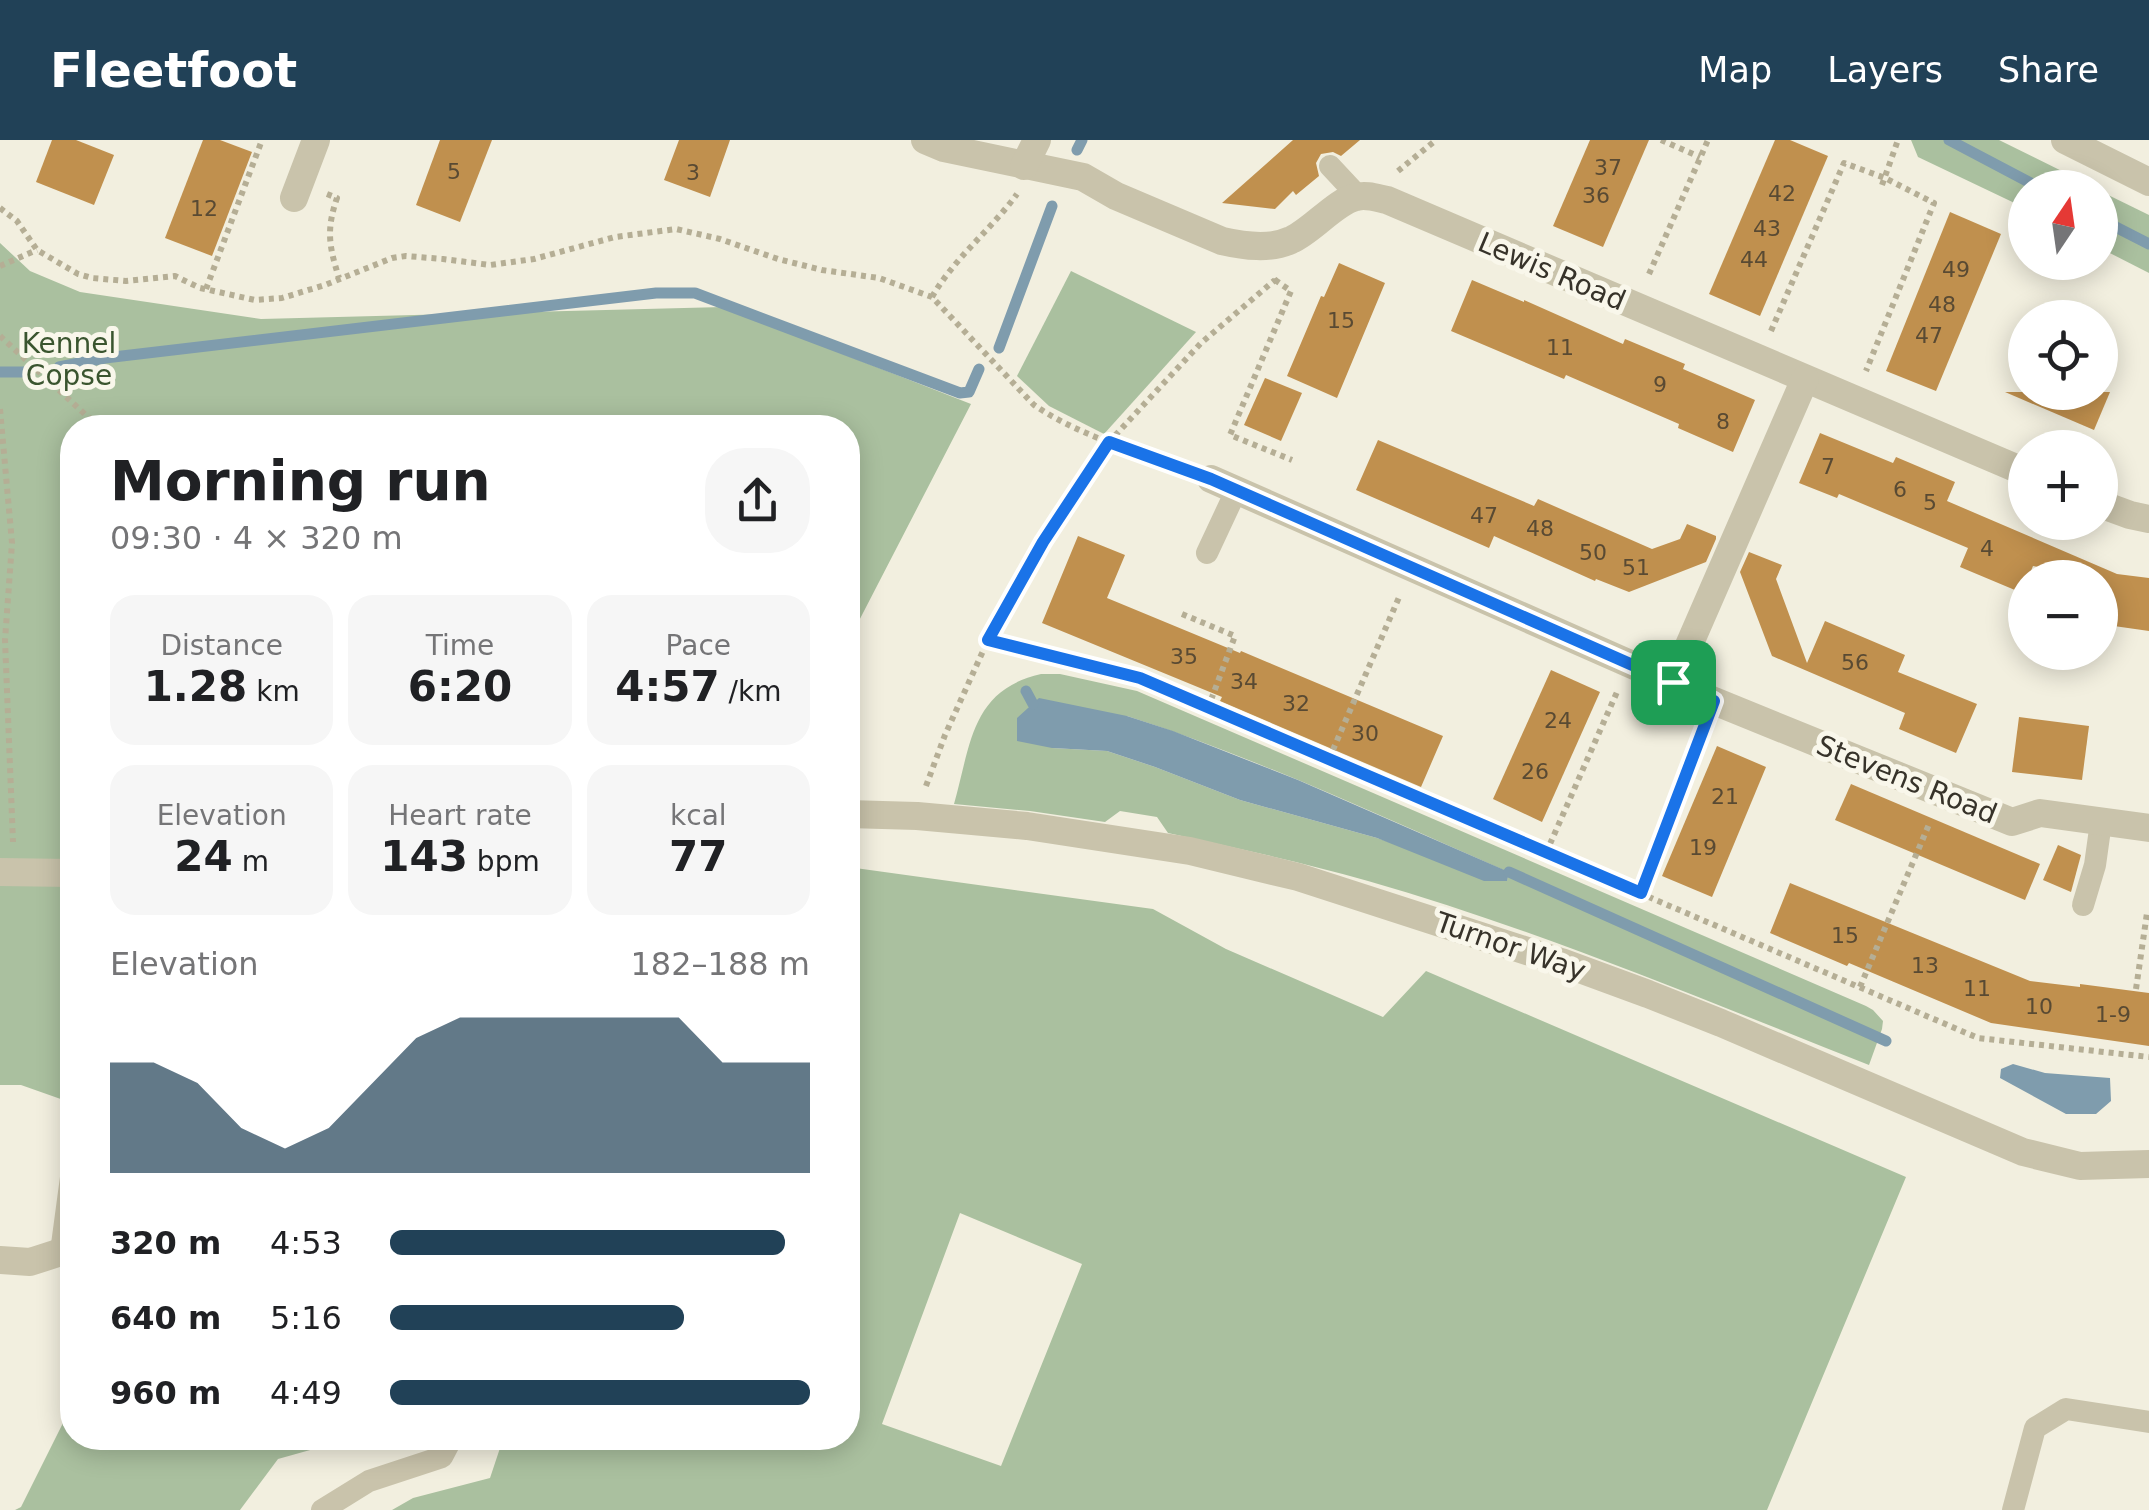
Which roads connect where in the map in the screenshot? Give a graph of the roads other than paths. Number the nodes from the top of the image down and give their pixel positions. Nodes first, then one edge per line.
1 (925, 140) edge
2 (1037, 140) edge
3 (2065, 140) edge
4 (307, 142) edge
5 (1024, 166) junction
6 (1330, 166) dead end
7 (2149, 182) edge
8 (297, 191) road end
9 (1358, 196) junction
10 (1804, 379) junction
11 (2008, 465) edge
12 (1224, 485) joint
13 (2118, 510) edge
14 (2149, 519) edge
15 (1207, 554) dead end
16 (1673, 682) junction
17 (860, 814) edge
18 (2101, 822) junction
19 (2149, 828) edge
20 (7, 872) edge
21 (60, 874) edge
22 (2083, 905) dead end
23 (2149, 1164) edge
24 (60, 1252) edge
25 (0, 1260) edge
26 (2149, 1422) edge
27 (446, 1450) edge
28 (333, 1506) edge
29 (2013, 1510) edge

1 - 5 street
2 - 5 street
3 - 7 street
4 - 8 street
5 - 9 street
6 - 9 lane
9 - 10 street, Lewis Road
10 - 11 street, Lewis Road
10 - 16 street
12 - 15 lane
12 - 16 street, Stevens Road
13 - 14 street
16 - 18 street, Stevens Road
17 - 23 street, Turnor Way
18 - 19 street, Stevens Road
18 - 22 lane
20 - 21 street
24 - 25 street
26 - 29 lane
27 - 28 lane

